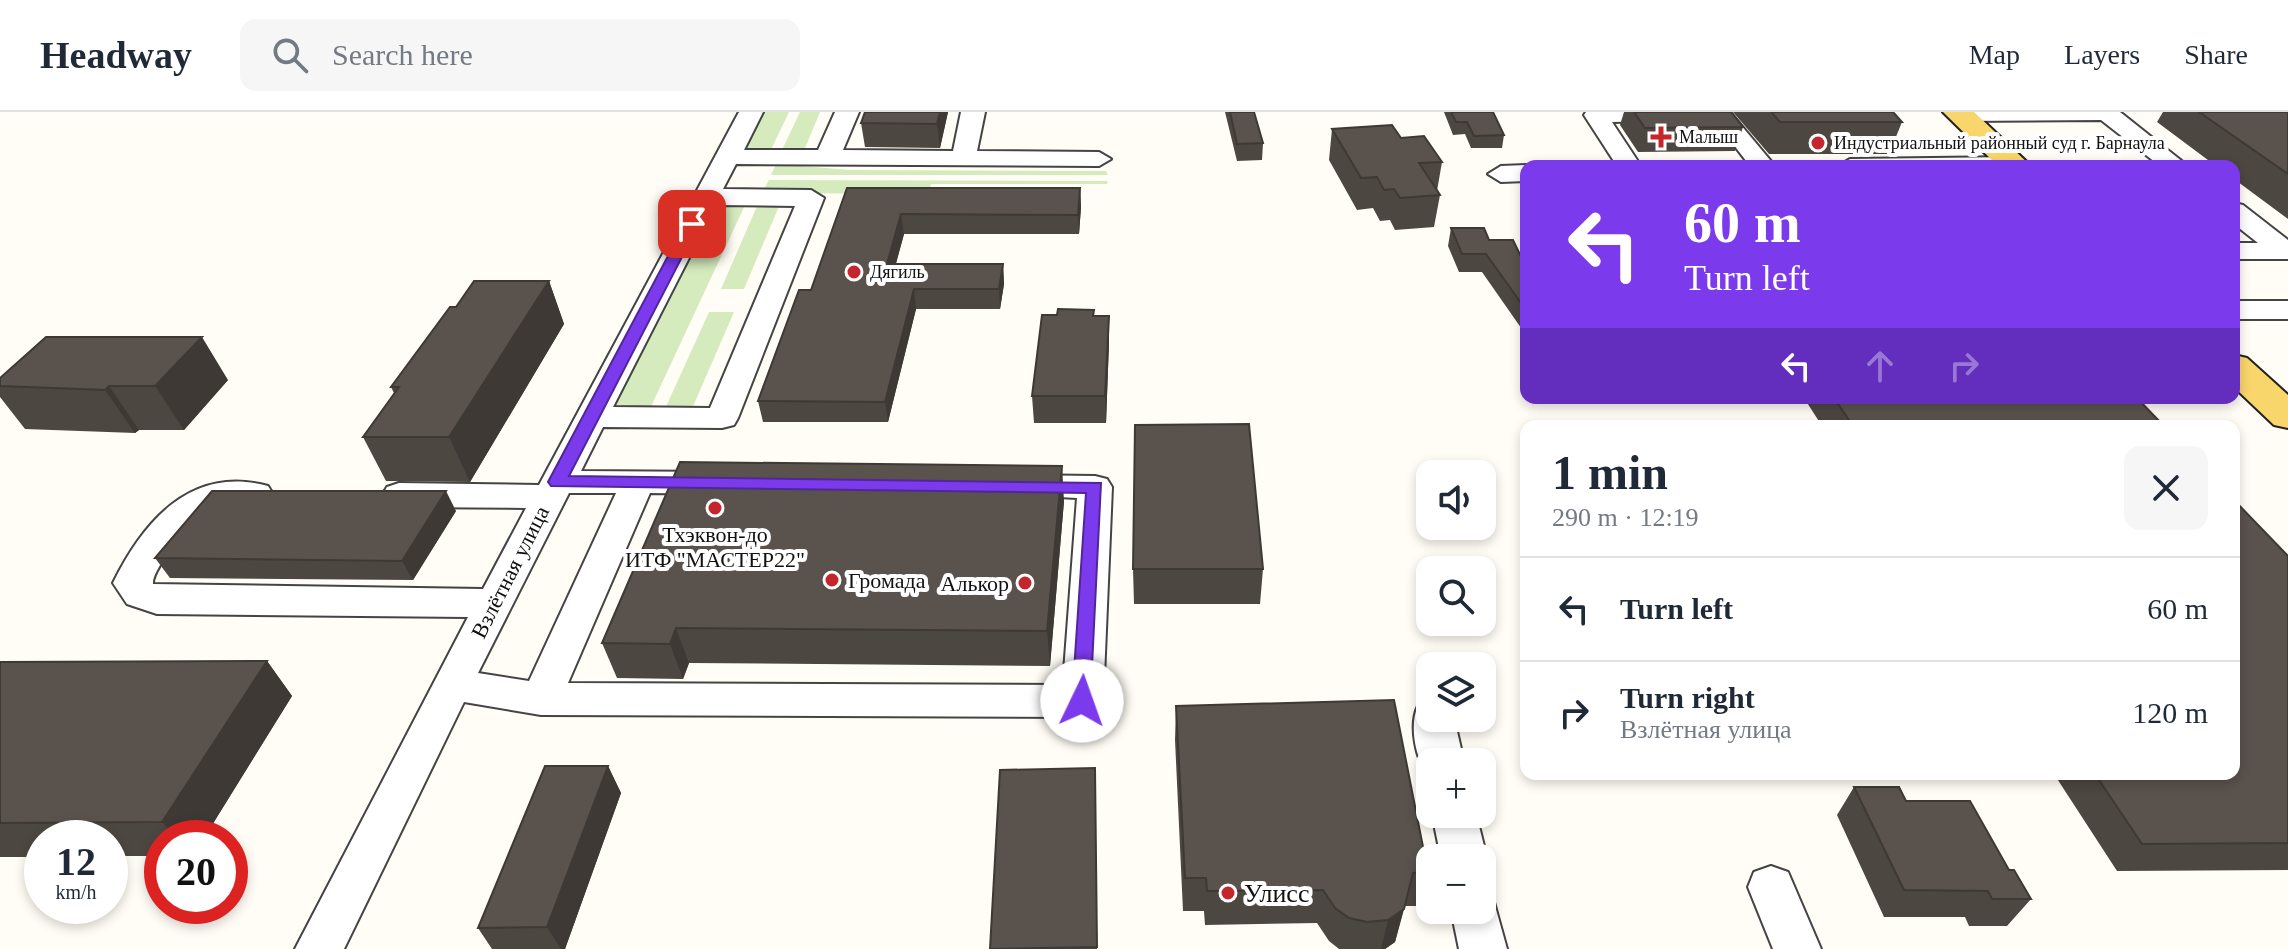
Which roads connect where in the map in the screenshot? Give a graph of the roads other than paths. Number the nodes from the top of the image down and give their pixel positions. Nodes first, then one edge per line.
1 (751, 112) edge
2 (847, 112) edge
3 (973, 112) edge
4 (1958, 113) edge
5 (727, 157) junction
6 (827, 158) junction
7 (963, 159) junction
8 (1099, 159) dead end
9 (1625, 160) edge
10 (1758, 160) edge
11 (2009, 160) edge
12 (2168, 160) edge
13 (706, 197) junction
14 (2240, 216) edge
15 (2240, 251) edge
16 (2240, 310) edge
17 (2288, 310) edge
18 (2240, 372) edge
19 (2288, 416) edge
20 (591, 417) junction
21 (638, 482) junction
22 (749, 483) edge
23 (985, 486) edge
24 (553, 489) junction
25 (292, 494) edge
26 (371, 495) edge
27 (494, 603) junction
28 (452, 684) junction
29 (541, 699) junction
30 (1771, 887) dead end
31 (1478, 924) edge
32 (319, 949) edge
33 (1483, 949) edge
34 (1797, 949) edge

1 - 5 street, Взлётная улица
2 - 6 street
3 - 7 street
4 - 11 main road
4 - 12 street
5 - 6 street
5 - 13 street, Взлётная улица
6 - 7 street
7 - 8 street
9 - 10 street
13 - 20 street, Взлётная улица
13 - 20 street
14 - 15 street
16 - 17 street
18 - 19 main road
20 - 24 street, Взлётная улица
21 - 22 street
21 - 24 street
21 - 29 street
23 - 29 street
24 - 26 street
24 - 27 street, Взлётная улица
25 - 27 street
27 - 28 street, Взлётная улица
28 - 29 street
28 - 32 street, Взлётная улица
30 - 34 street
31 - 33 street

